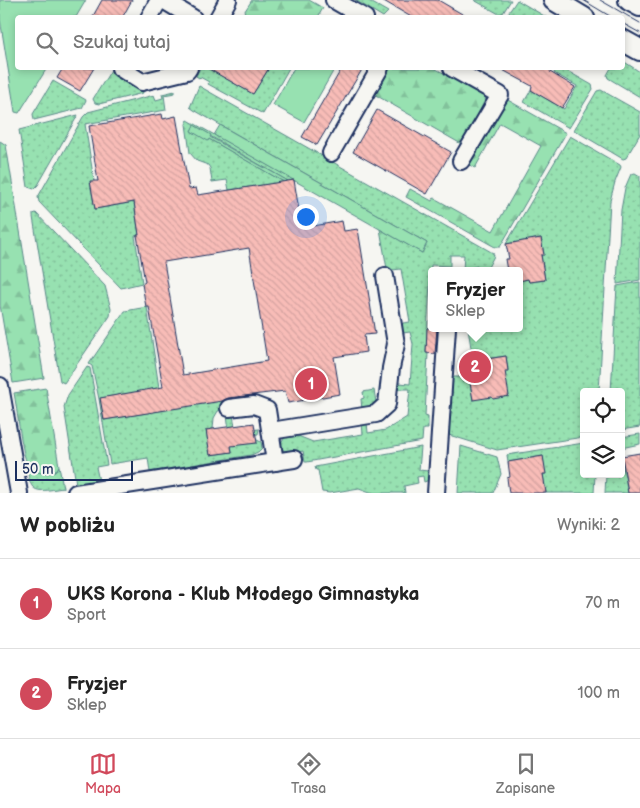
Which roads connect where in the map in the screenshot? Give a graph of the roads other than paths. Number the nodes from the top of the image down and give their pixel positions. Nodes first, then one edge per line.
1 (159, 0) edge
2 (163, 0) edge
3 (228, 0) edge
4 (334, 0) edge
5 (554, 0) edge
6 (629, 0) edge
7 (640, 6) edge
8 (151, 15) edge
9 (188, 15) edge
10 (220, 15) edge
11 (360, 15) edge
12 (579, 15) edge
13 (625, 42) edge
14 (640, 50) edge
15 (123, 70) edge
16 (188, 70) edge
17 (379, 70) edge
18 (456, 70) edge
19 (330, 153) dead end
20 (461, 161) dead end
21 (385, 276) dead end
22 (447, 332) edge
23 (0, 386) edge
24 (229, 408) dead end
25 (271, 431) junction
26 (294, 459) dead end
27 (274, 462) junction
28 (19, 493) edge
29 (76, 493) edge
30 (436, 493) edge

1 - 8 street
2 - 9 street
3 - 10 street
4 - 11 street
5 - 12 main road
6 - 7 main road
13 - 14 main road
15 - 16 street
17 - 19 street
18 - 20 street
21 - 25 street
22 - 30 street
23 - 28 street
24 - 25 street
25 - 27 street
26 - 27 street
27 - 29 street

